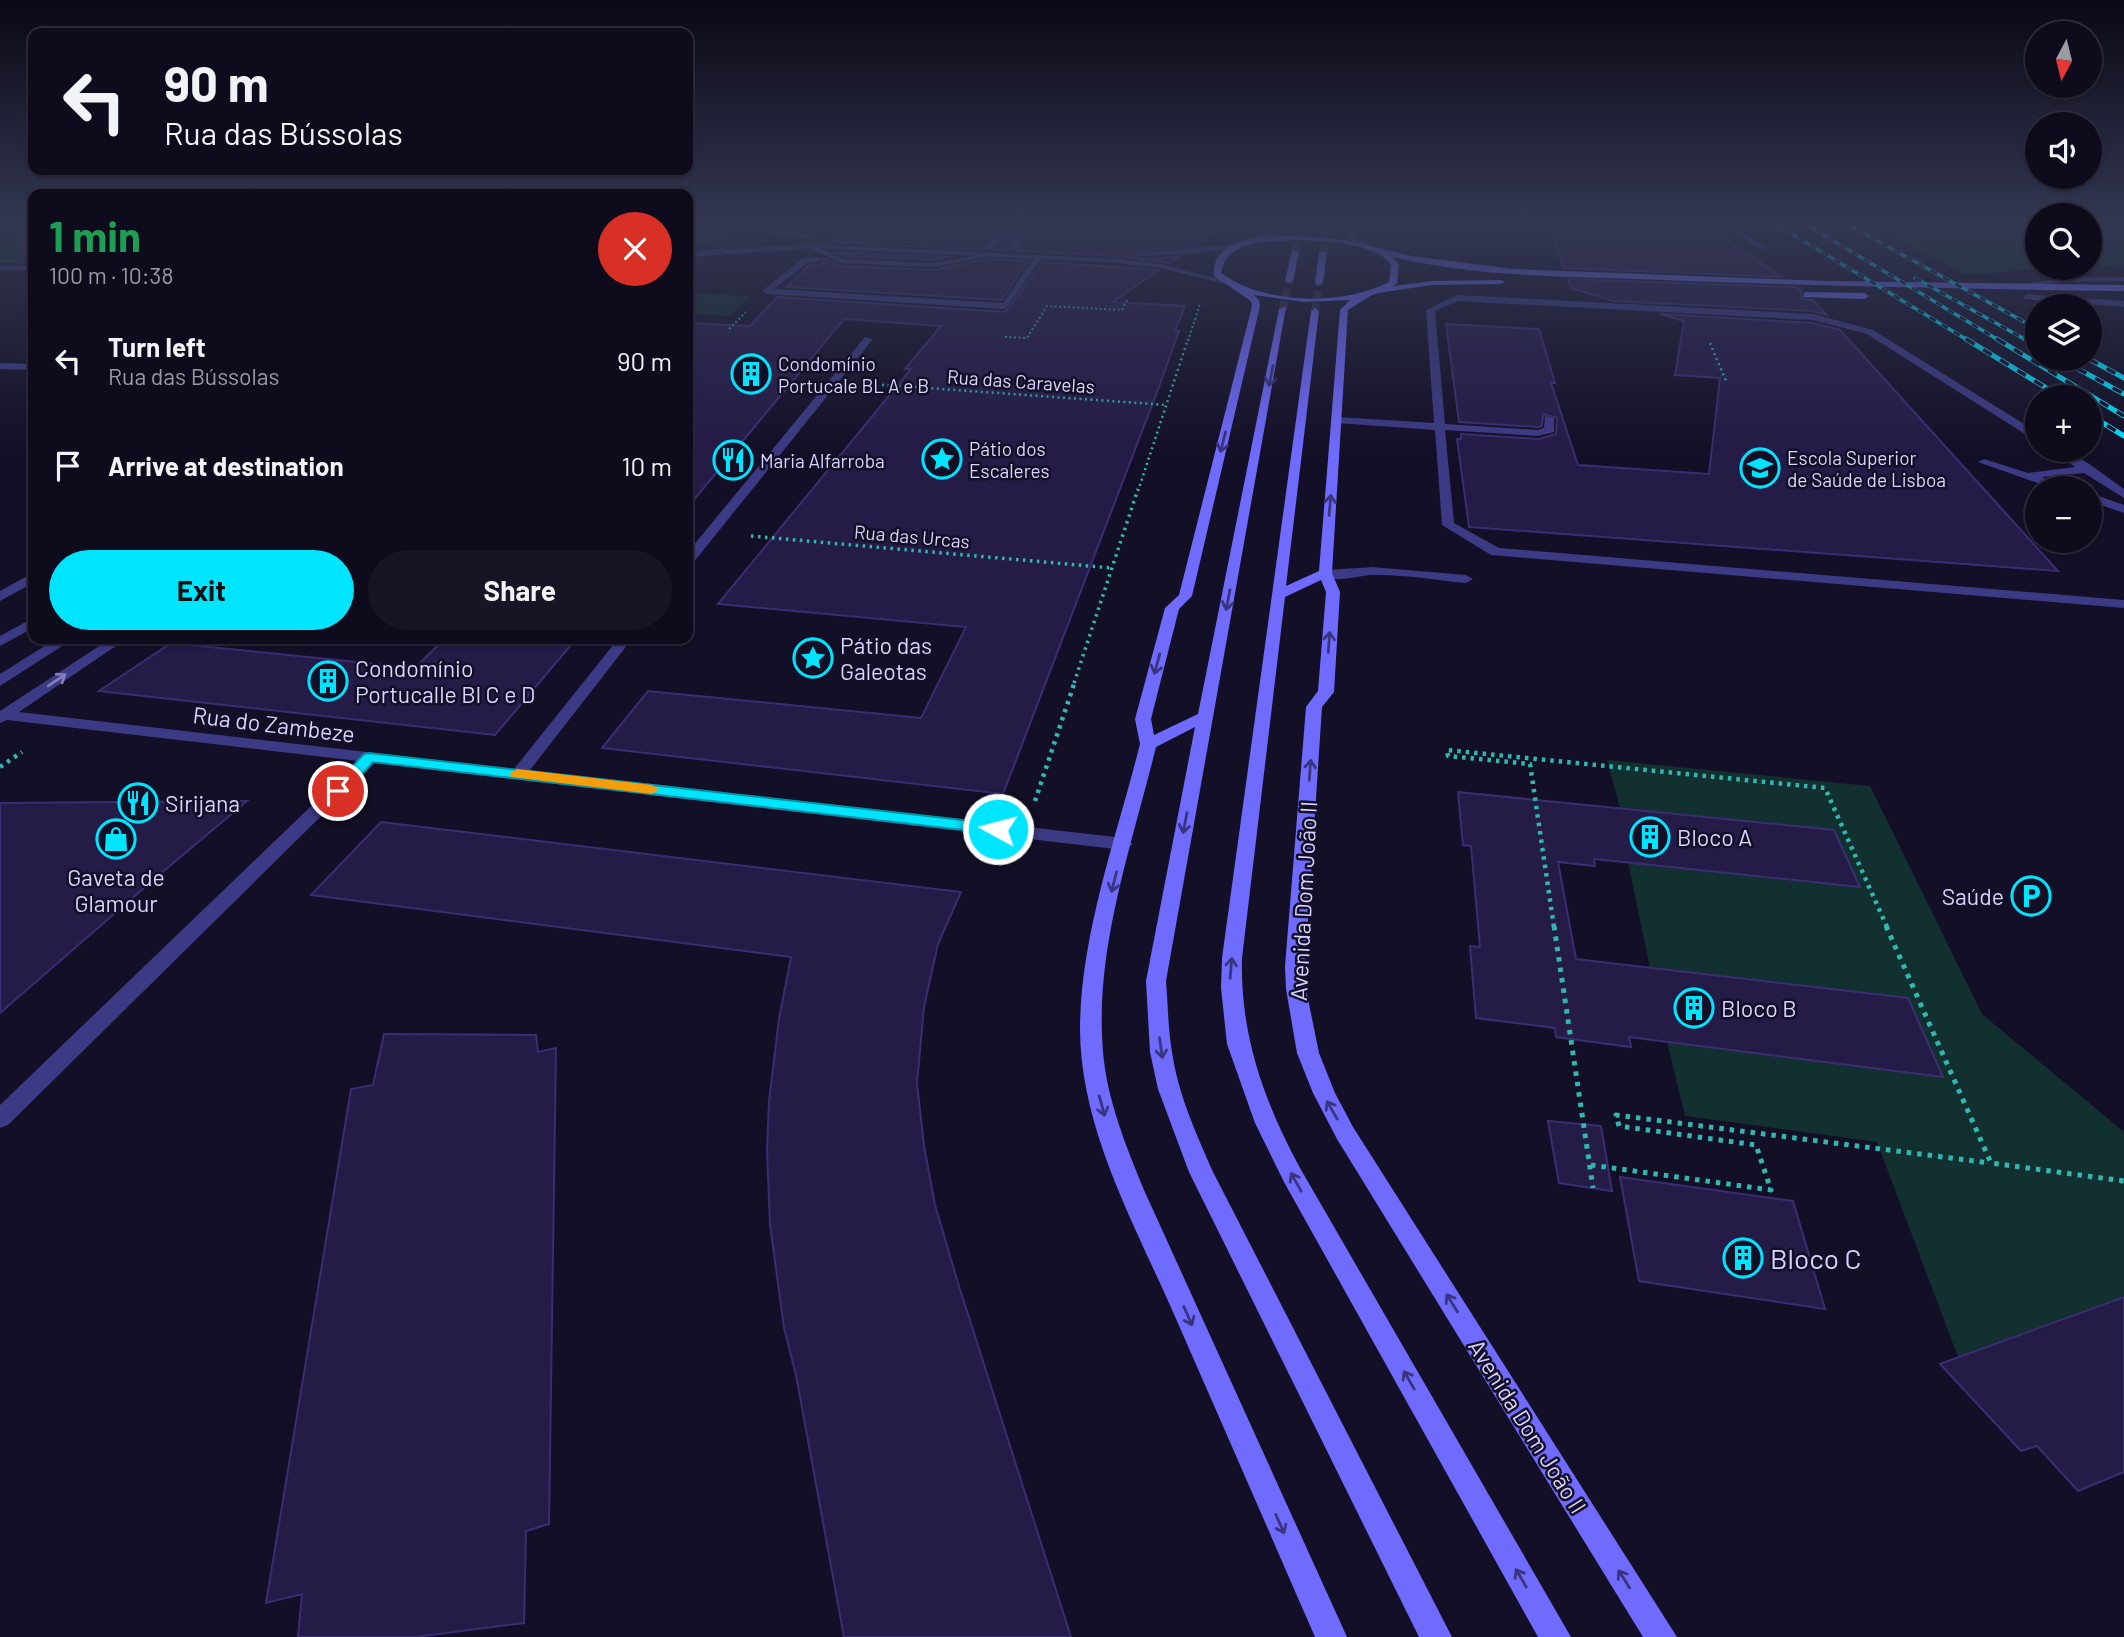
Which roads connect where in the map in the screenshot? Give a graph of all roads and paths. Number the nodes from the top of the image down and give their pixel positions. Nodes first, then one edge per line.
1 (899, 299) edge
2 (1009, 299) edge
3 (1254, 299) edge
4 (1358, 299) edge
5 (1454, 299) edge
6 (1483, 299) edge
7 (1127, 300) dead end
8 (2102, 302) edge
9 (1200, 304) dead end
10 (2124, 304) edge
11 (1283, 309) tunnel mouth
12 (1315, 311) tunnel mouth
13 (1706, 333) dead end
14 (1027, 338) dead end
15 (868, 339) dead end
16 (0, 366) edge
17 (28, 367) edge
18 (1726, 381) dead end
19 (832, 382) junction
20 (1167, 405) junction
21 (1549, 418) dead end
22 (1337, 420) junction
23 (1439, 427) junction
24 (2025, 429) edge
25 (1984, 462) dead end
26 (2076, 462) edge
27 (2087, 469) junction
28 (2025, 476) joint
29 (2124, 494) edge
30 (2102, 501) edge
31 (2124, 509) edge
32 (710, 533) junction
33 (693, 554) edge
34 (1112, 568) junction
35 (1337, 574) junction
36 (28, 580) edge
37 (1466, 584) dead end
38 (1279, 595) junction
39 (0, 597) edge
40 (2124, 604) edge
41 (28, 625) edge
42 (0, 642) edge
43 (58, 644) edge
44 (112, 644) edge
45 (621, 644) edge
46 (0, 681) edge
47 (1206, 716) junction
48 (2, 717) edge
49 (1148, 744) junction
50 (369, 758) junction
51 (518, 774) junction
52 (1024, 832) junction
53 (1124, 844) junction
54 (0, 1119) edge
55 (1991, 1163) junction
56 (1591, 1165) junction
57 (2124, 1181) edge
58 (1593, 1188) dead end
59 (1331, 1637) edge
60 (1436, 1637) edge
61 (1555, 1637) edge
62 (1661, 1637) edge

1 - 2 street
3 -> 49 main road
4 - 22 main road, Avenida Dom João II
5 - 23 street
6 - 24 street
7 - 14 path
8 - 10 street
9 - 20 path
11 -> 47 main road
12 - 38 main road
13 - 18 path
15 - 19 street
16 - 17 street
19 - 20 path, Rua das Caravelas
19 - 32 street
20 - 34 path
21 - 23 street
22 - 23 street
35 -> 22 main road, Avenida Dom João II
23 - 40 street
25 - 28 street
26 - 27 street
27 - 28 street
27 - 29 street
30 - 31 street
32 - 33 street
32 - 34 path, Rua das Urcas
34 - 52 path
35 - 37 street
35 - 38 main road
62 -> 35 main road, Avenida Dom João II
36 - 39 street
61 -> 38 main road
41 - 42 street
43 - 46 street
48 -> 44 street
45 - 51 street
47 - 49 main road
47 -> 60 main road
48 - 50 street, Rua do Zambeze
49 - 53 main road
50 - 51 street, Rua do Zambeze
50 - 54 street
51 - 52 street, Rua do Zambeze
52 - 53 street, Rua do Zambeze
53 -> 59 main road
55 - 56 path
55 - 56 path
55 - 57 path
56 - 58 path

